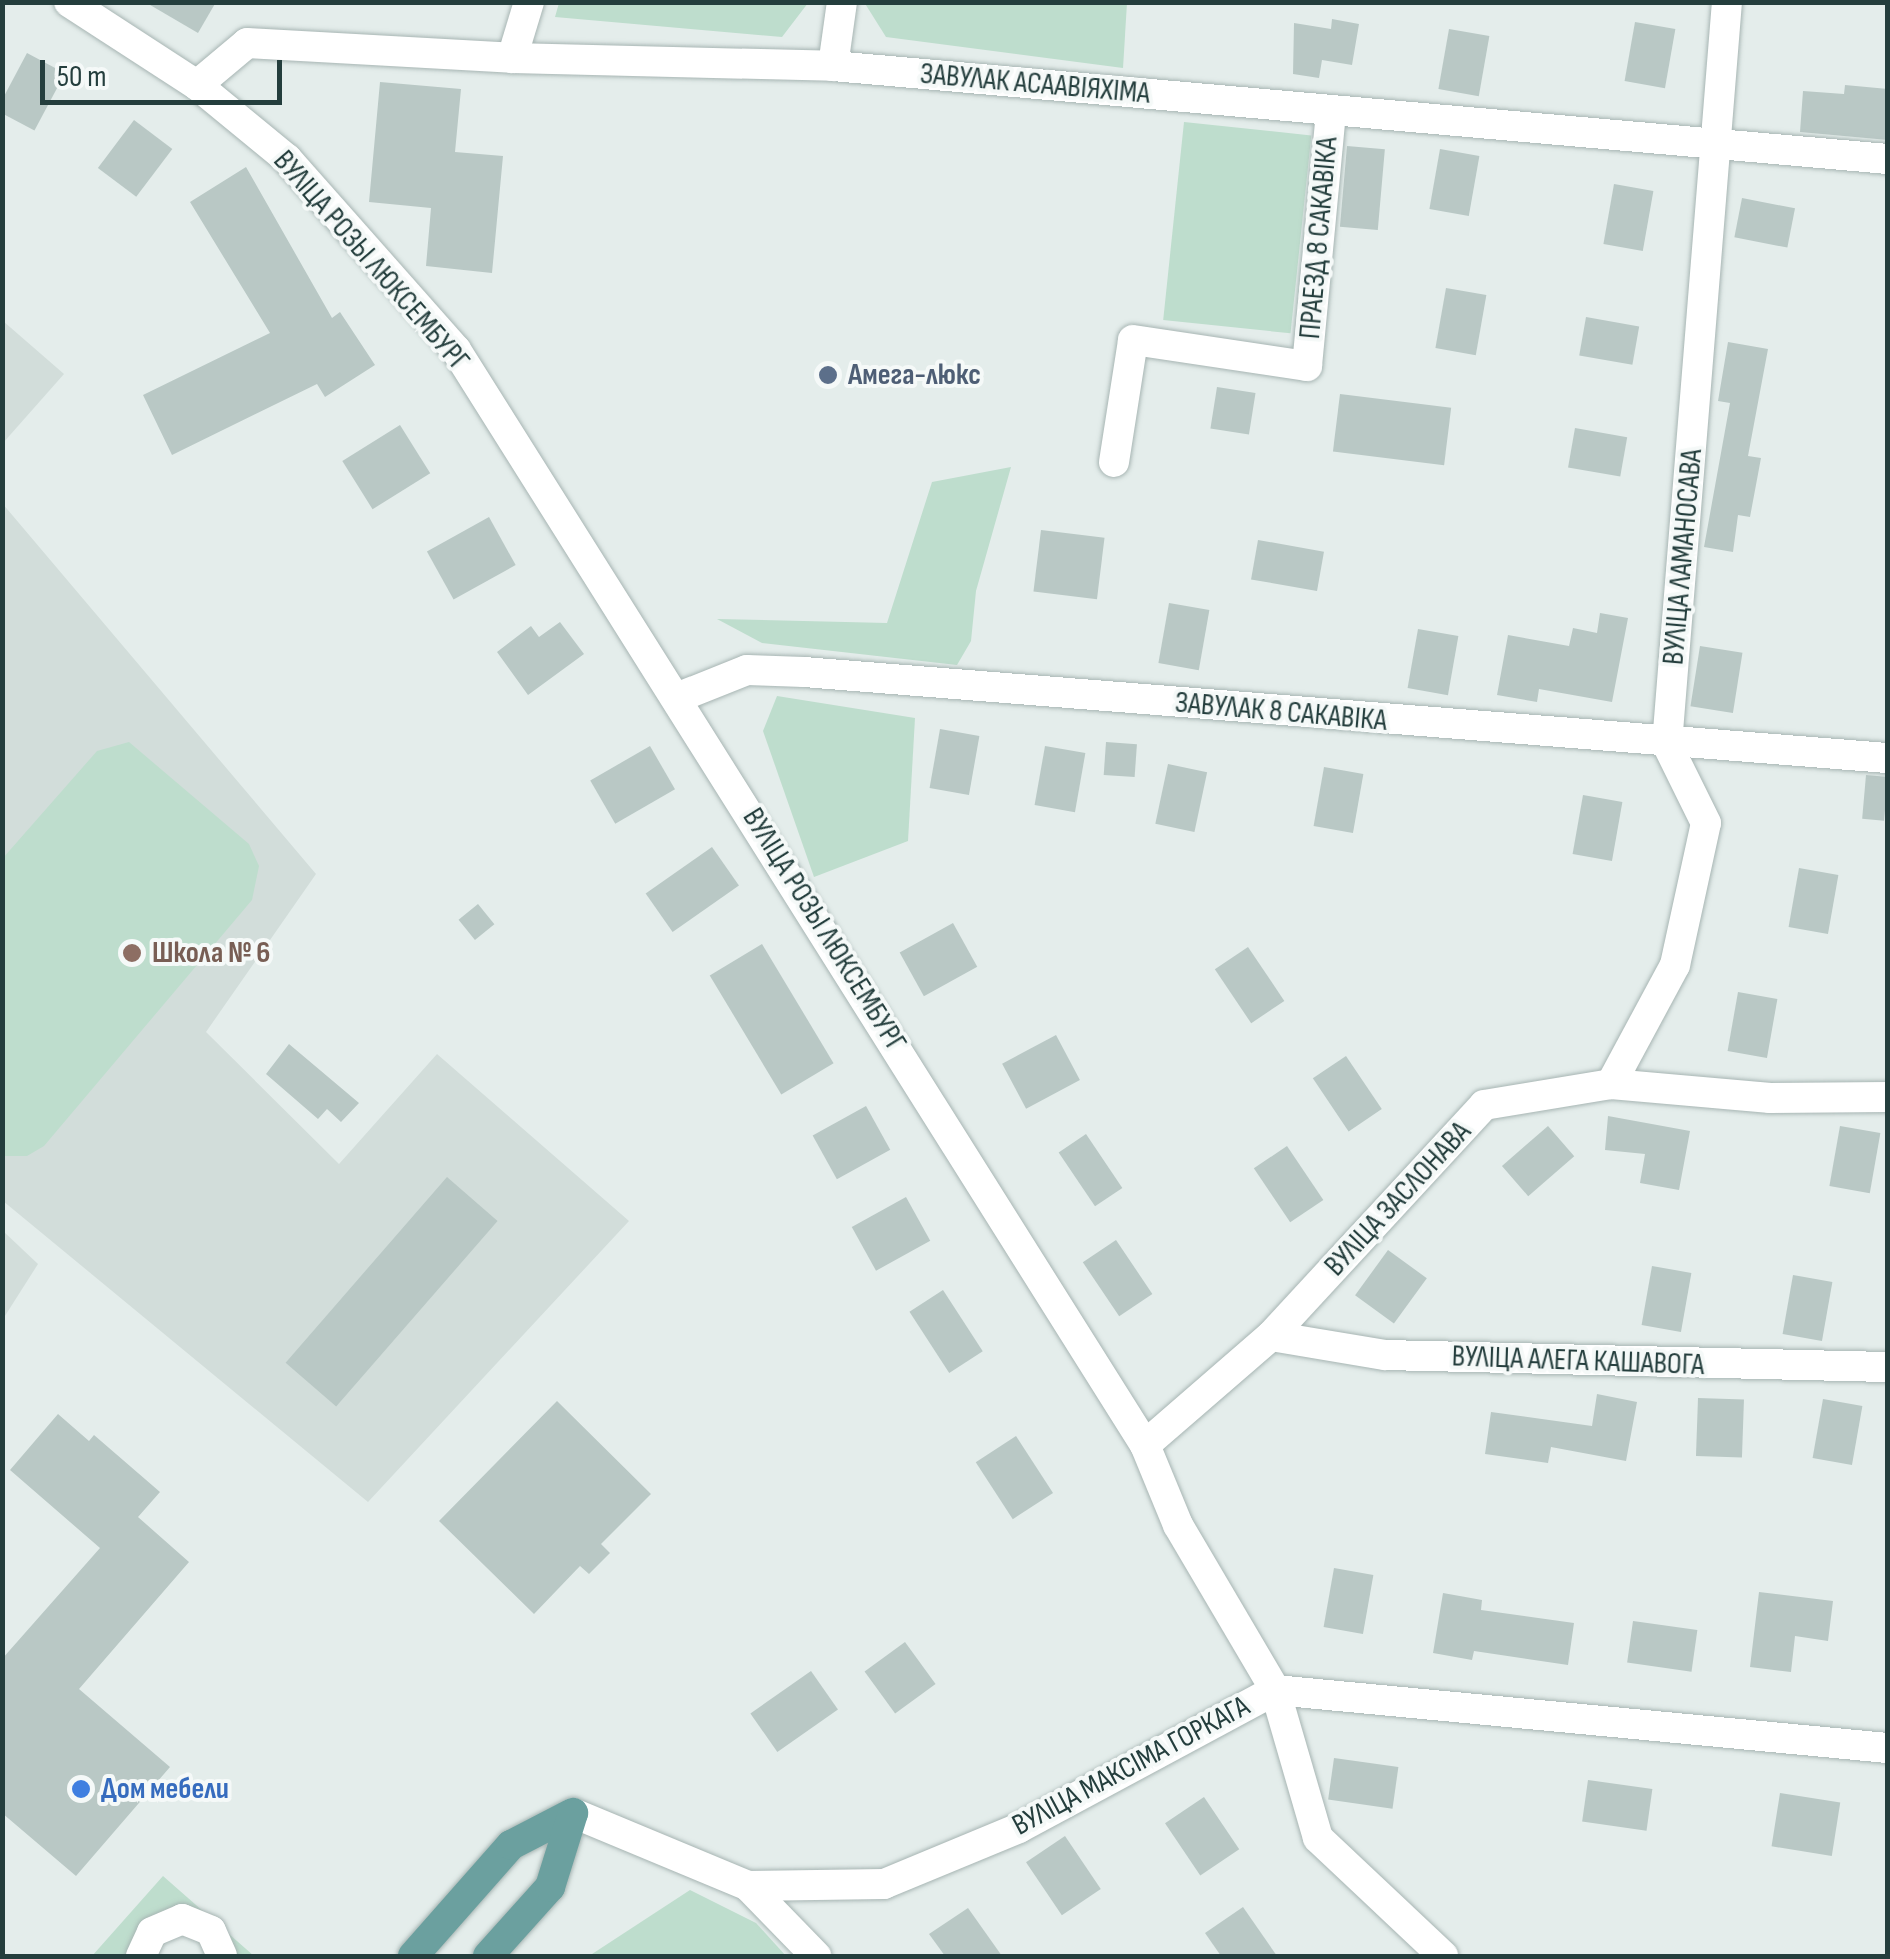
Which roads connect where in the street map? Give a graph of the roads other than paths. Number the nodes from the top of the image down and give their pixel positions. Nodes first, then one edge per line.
1 (69, 2) edge
2 (530, 2) edge
3 (842, 2) edge
4 (1727, 2) edge
5 (512, 58) junction
6 (834, 66) junction
7 (197, 85) junction
8 (1330, 112) junction
9 (1717, 146) junction
10 (1888, 159) edge
11 (1114, 462) dead end
12 (679, 697) junction
13 (1667, 744) junction
14 (1888, 758) edge
15 (1611, 1084) junction
16 (1888, 1097) edge
17 (1271, 1336) junction
18 (1888, 1367) edge
19 (1145, 1445) junction
20 (1274, 1690) junction
21 (1888, 1748) edge
22 (573, 1813) junction
23 (748, 1886) junction
24 (141, 1956) edge
25 (222, 1956) edge
26 (413, 1956) edge
27 (488, 1956) edge
28 (816, 1956) edge
29 (1442, 1956) edge

1 - 7 street, ВУЛІЦА РОЗЫ ЛЮКСЕМБУРГ
2 - 5 street
3 - 6 street
4 - 9 street, ВУЛІЦА ЛАМАНОСАВА
5 - 6 street, ЗАВУЛАК АСААВІЯХІМА
5 - 7 street, ЗАВУЛАК АСААВІЯХІМА
6 - 8 street, ЗАВУЛАК АСААВІЯХІМА
7 - 12 street, ВУЛІЦА РОЗЫ ЛЮКСЕМБУРГ
8 - 9 street, ЗАВУЛАК АСААВІЯХІМА
8 - 11 street, ПРАЕЗД 8 САКАВІКА
9 - 10 street, ЗАВУЛАК АСААВІЯХІМА
9 - 13 street, ВУЛІЦА ЛАМАНОСАВА
12 - 13 street, ЗАВУЛАК 8 САКАВІКА
12 - 19 street, ВУЛІЦА РОЗЫ ЛЮКСЕМБУРГ
13 - 14 street, ЗАВУЛАК 8 САКАВІКА
13 - 15 street
15 - 16 street, ВУЛІЦА ЗАСЛОНАВА
15 - 17 street, ВУЛІЦА ЗАСЛОНАВА
17 - 18 street, ВУЛІЦА АЛЕГА КАШАВОГА
17 - 19 street, ВУЛІЦА ЗАСЛОНАВА
19 - 20 street, ВУЛІЦА РОЗЫ ЛЮКСЕМБУРГ
20 - 21 street, ВУЛІЦА МАКСІМА ГОРКАГА
20 - 23 street, ВУЛІЦА МАКСІМА ГОРКАГА
20 - 29 street, ВУЛІЦА РОЗЫ ЛЮКСЕМБУРГ
22 - 23 street, ВУЛІЦА МАКСІМА ГОРКАГА
22 - 26 main road
22 - 27 main road
23 - 28 street
24 - 25 street

